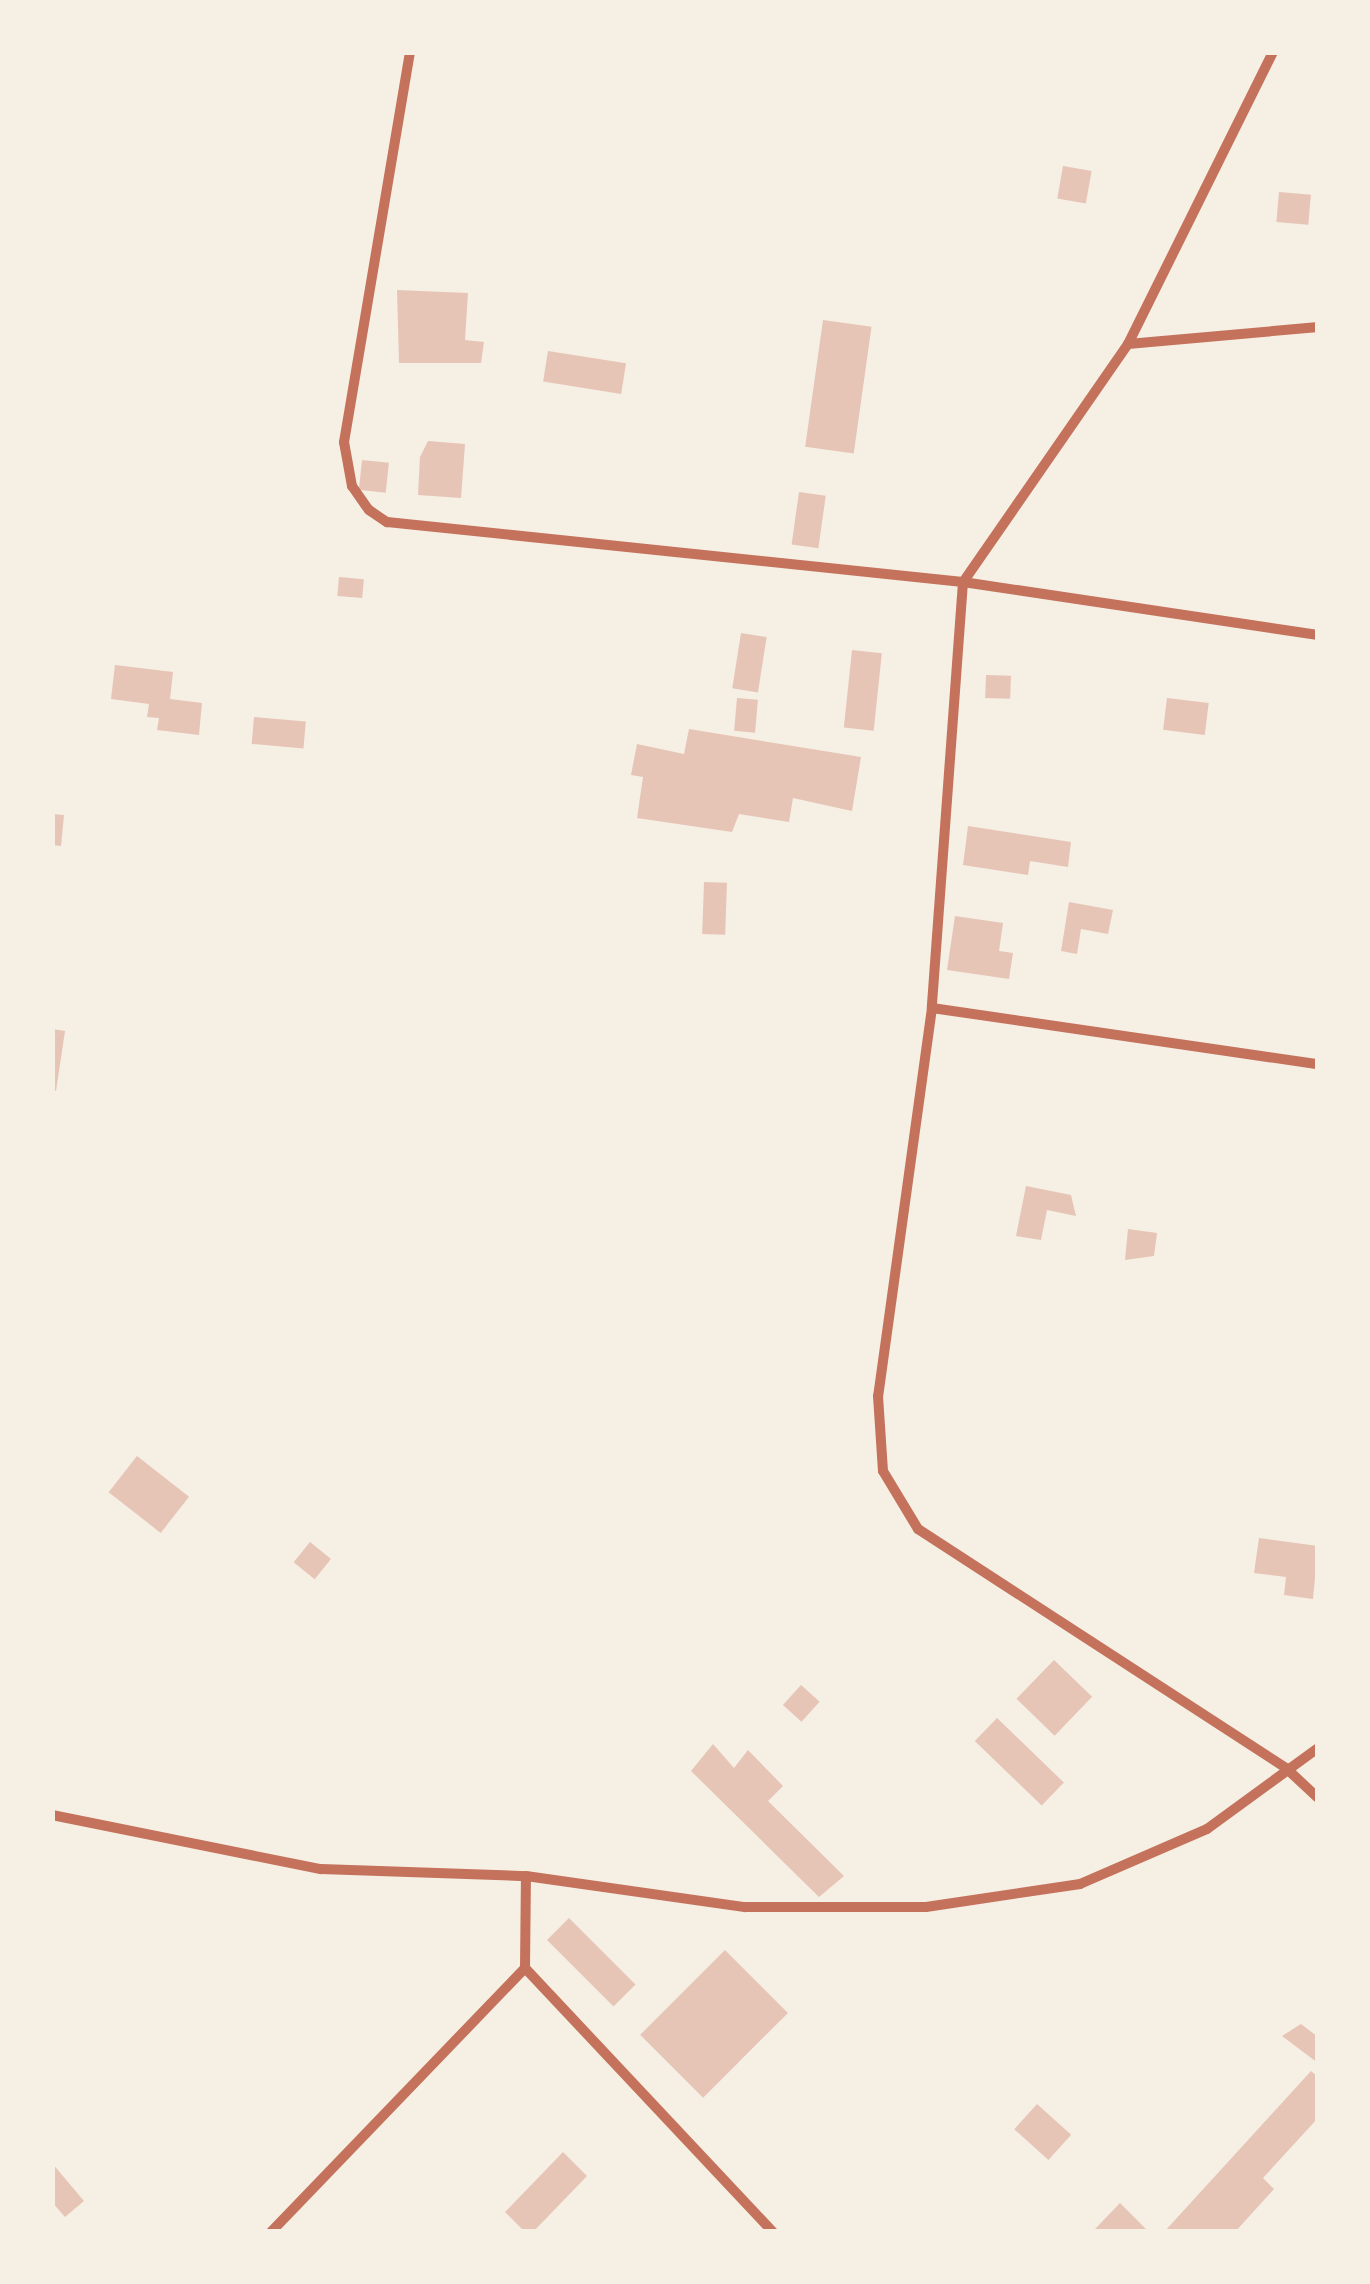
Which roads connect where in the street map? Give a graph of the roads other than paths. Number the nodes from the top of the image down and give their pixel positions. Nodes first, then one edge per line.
1 (410, 52) edge
2 (1273, 52) edge
3 (1318, 327) edge
4 (1128, 344) junction
5 (963, 582) junction
6 (1318, 635) edge
7 (932, 1008) junction
8 (1318, 1064) edge
9 (1318, 1748) edge
10 (1287, 1769) junction
11 (1318, 1798) edge
12 (52, 1815) edge
13 (526, 1876) junction
14 (525, 1968) junction
15 (271, 2232) edge
16 (773, 2232) edge

1 - 5 street
2 - 4 street
3 - 4 street
4 - 5 street
5 - 6 street
5 - 7 street
7 - 8 street
7 - 10 street
9 - 10 street
10 - 11 street
10 - 13 street
12 - 13 street
13 - 14 street
14 - 15 street
14 - 16 street

